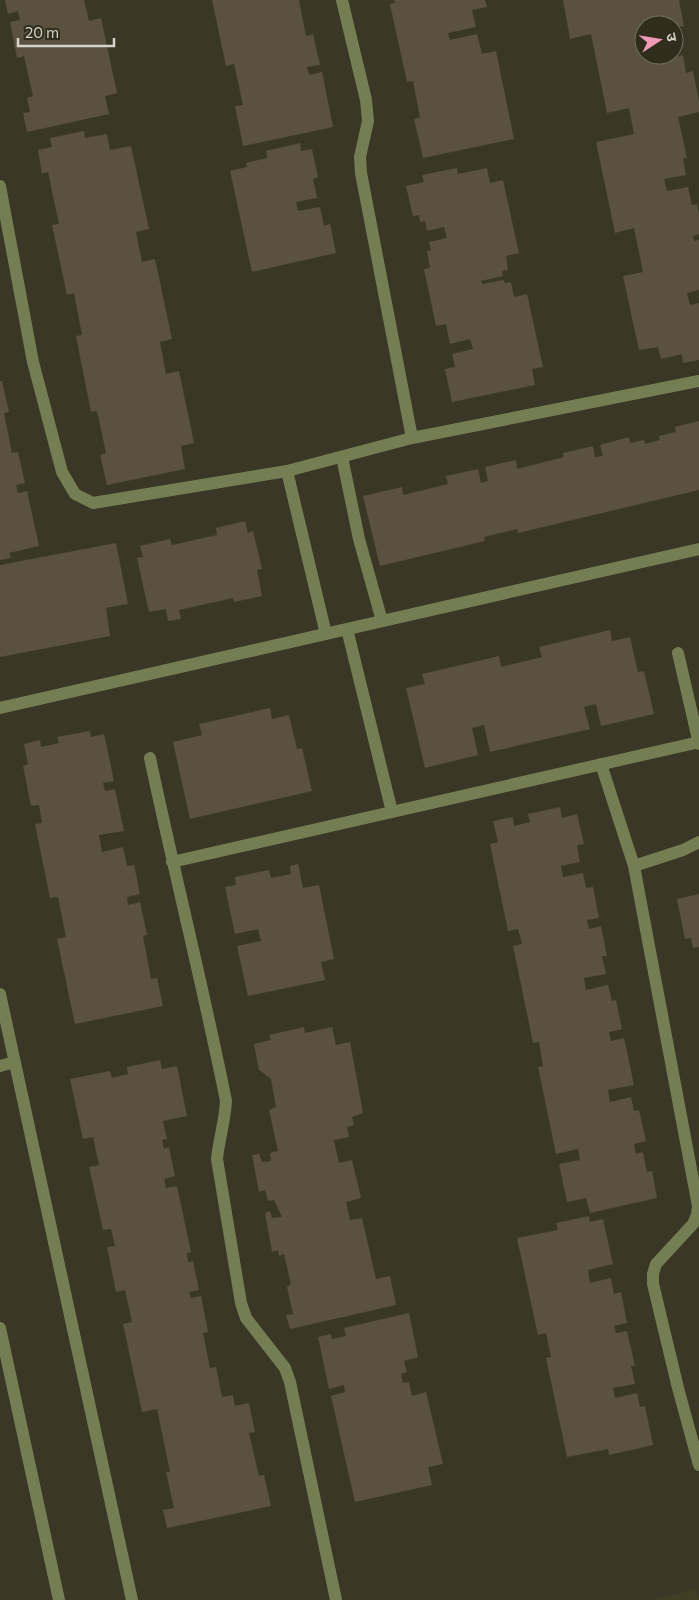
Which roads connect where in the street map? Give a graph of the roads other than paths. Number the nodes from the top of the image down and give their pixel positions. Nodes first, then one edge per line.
1 (342, 0) edge
2 (0, 186) edge
3 (699, 381) edge
4 (412, 438) junction
5 (342, 457) junction
6 (287, 471) junction
7 (699, 549) edge
8 (382, 621) junction
9 (347, 629) junction
10 (326, 634) junction
11 (678, 653) dead end
12 (0, 708) edge
13 (699, 743) edge
14 (150, 758) dead end
15 (601, 764) junction
16 (392, 812) junction
17 (699, 842) edge
18 (172, 862) junction
19 (634, 866) junction
20 (0, 994) edge
21 (15, 1062) junction
22 (0, 1066) edge
23 (0, 1328) edge
24 (699, 1465) edge
25 (59, 1600) edge
26 (132, 1600) edge
27 (336, 1600) edge

1 - 4 street
2 - 6 street
3 - 4 street
4 - 5 street
5 - 6 street
5 - 8 street
6 - 10 street
7 - 8 street
8 - 9 street
9 - 10 street
9 - 16 street
10 - 12 street
11 - 13 street
13 - 15 street
14 - 18 street
15 - 16 street
15 - 19 street
16 - 18 street
17 - 19 street
18 - 27 street
19 - 24 street
20 - 21 street
21 - 22 street
21 - 26 street
23 - 25 street

